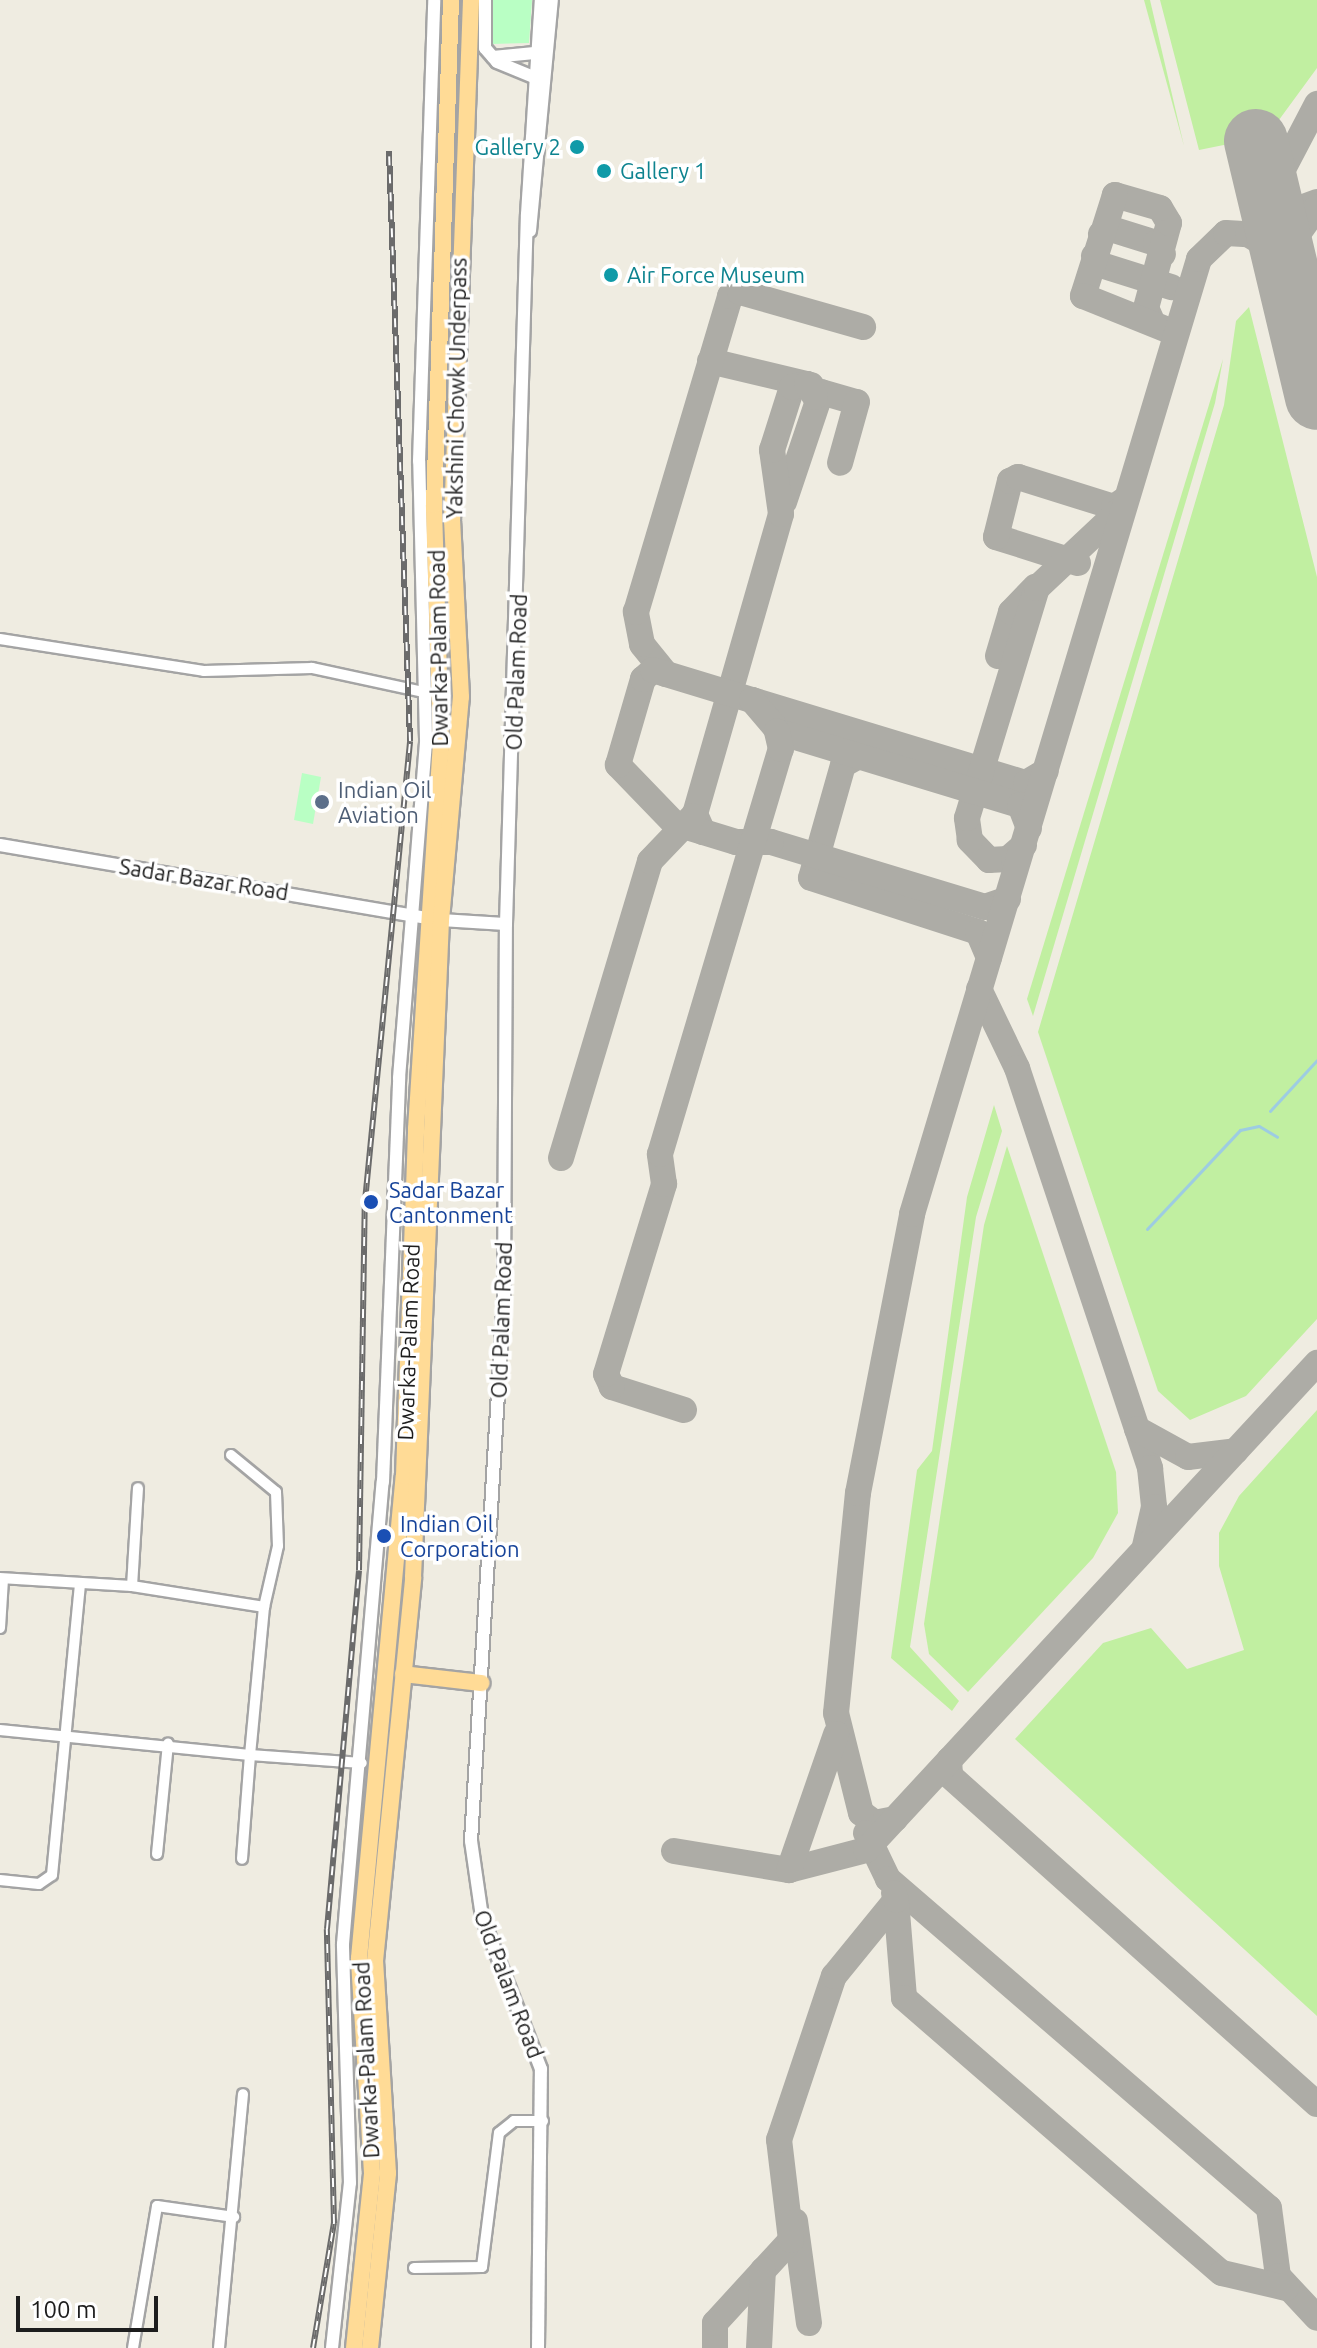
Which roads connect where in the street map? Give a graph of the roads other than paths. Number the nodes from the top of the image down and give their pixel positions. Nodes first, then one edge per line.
1 (434, 0) edge
2 (451, 0) edge
3 (471, 0) edge
4 (485, 0) edge
5 (541, 0) edge
6 (552, 0) edge
7 (543, 52) junction
8 (493, 57) junction
9 (541, 80) junction
10 (424, 287) junction
11 (441, 287) junction
12 (0, 639) edge
13 (428, 693) junction
14 (0, 845) edge
15 (409, 914) junction
16 (434, 919) junction
17 (506, 924) junction
18 (231, 1455) dead end
19 (138, 1488) dead end
20 (2, 1579) edge
21 (80, 1583) junction
22 (132, 1586) junction
23 (264, 1607) junction
24 (0, 1628) edge
25 (403, 1674) junction
26 (481, 1683) junction
27 (0, 1730) edge
28 (65, 1735) junction
29 (168, 1744) junction
30 (250, 1755) junction
31 (362, 1763) junction
32 (157, 1854) dead end
33 (242, 1859) dead end
34 (0, 1880) edge
35 (243, 2094) dead end
36 (543, 2121) junction
37 (234, 2217) junction
38 (414, 2268) dead end
39 (133, 2348) edge
40 (219, 2348) edge
41 (332, 2348) edge
42 (354, 2348) edge
43 (370, 2348) edge
44 (538, 2348) edge

1 - 10 street
2 - 11 main road, Yakshini Chowk Underpass
3 - 16 main road, Yakshini Chowk Underpass
4 - 8 street
5 - 7 street
6 - 7 street
7 - 8 street
7 - 9 street, Old Palam Road
8 - 9 street
9 - 17 street, Old Palam Road
10 - 11 main road
10 - 13 street
11 - 16 main road, Dwarka-Palam Road
12 - 13 street
13 - 15 street
14 - 15 street, Sadar Bazar Road
15 - 16 street, Sadar Bazar Road
15 - 31 street
16 - 17 street, Sadar Bazar Road
16 - 25 main road, Dwarka-Palam Road
16 - 42 main road, Dwarka-Palam Road
17 - 26 street, Old Palam Road
18 - 23 street
19 - 22 street
20 - 21 street
20 - 24 street
21 - 22 street
21 - 28 street
22 - 23 street
23 - 30 street
25 - 26 main road
25 - 43 main road, Dwarka-Palam Road
26 - 36 street, Old Palam Road
27 - 28 street
28 - 29 street
28 - 34 street
29 - 30 street
29 - 32 street
30 - 31 street
30 - 33 street
31 - 41 street
35 - 37 street
36 - 38 street
36 - 44 street, Old Palam Road
37 - 39 street
37 - 40 street

